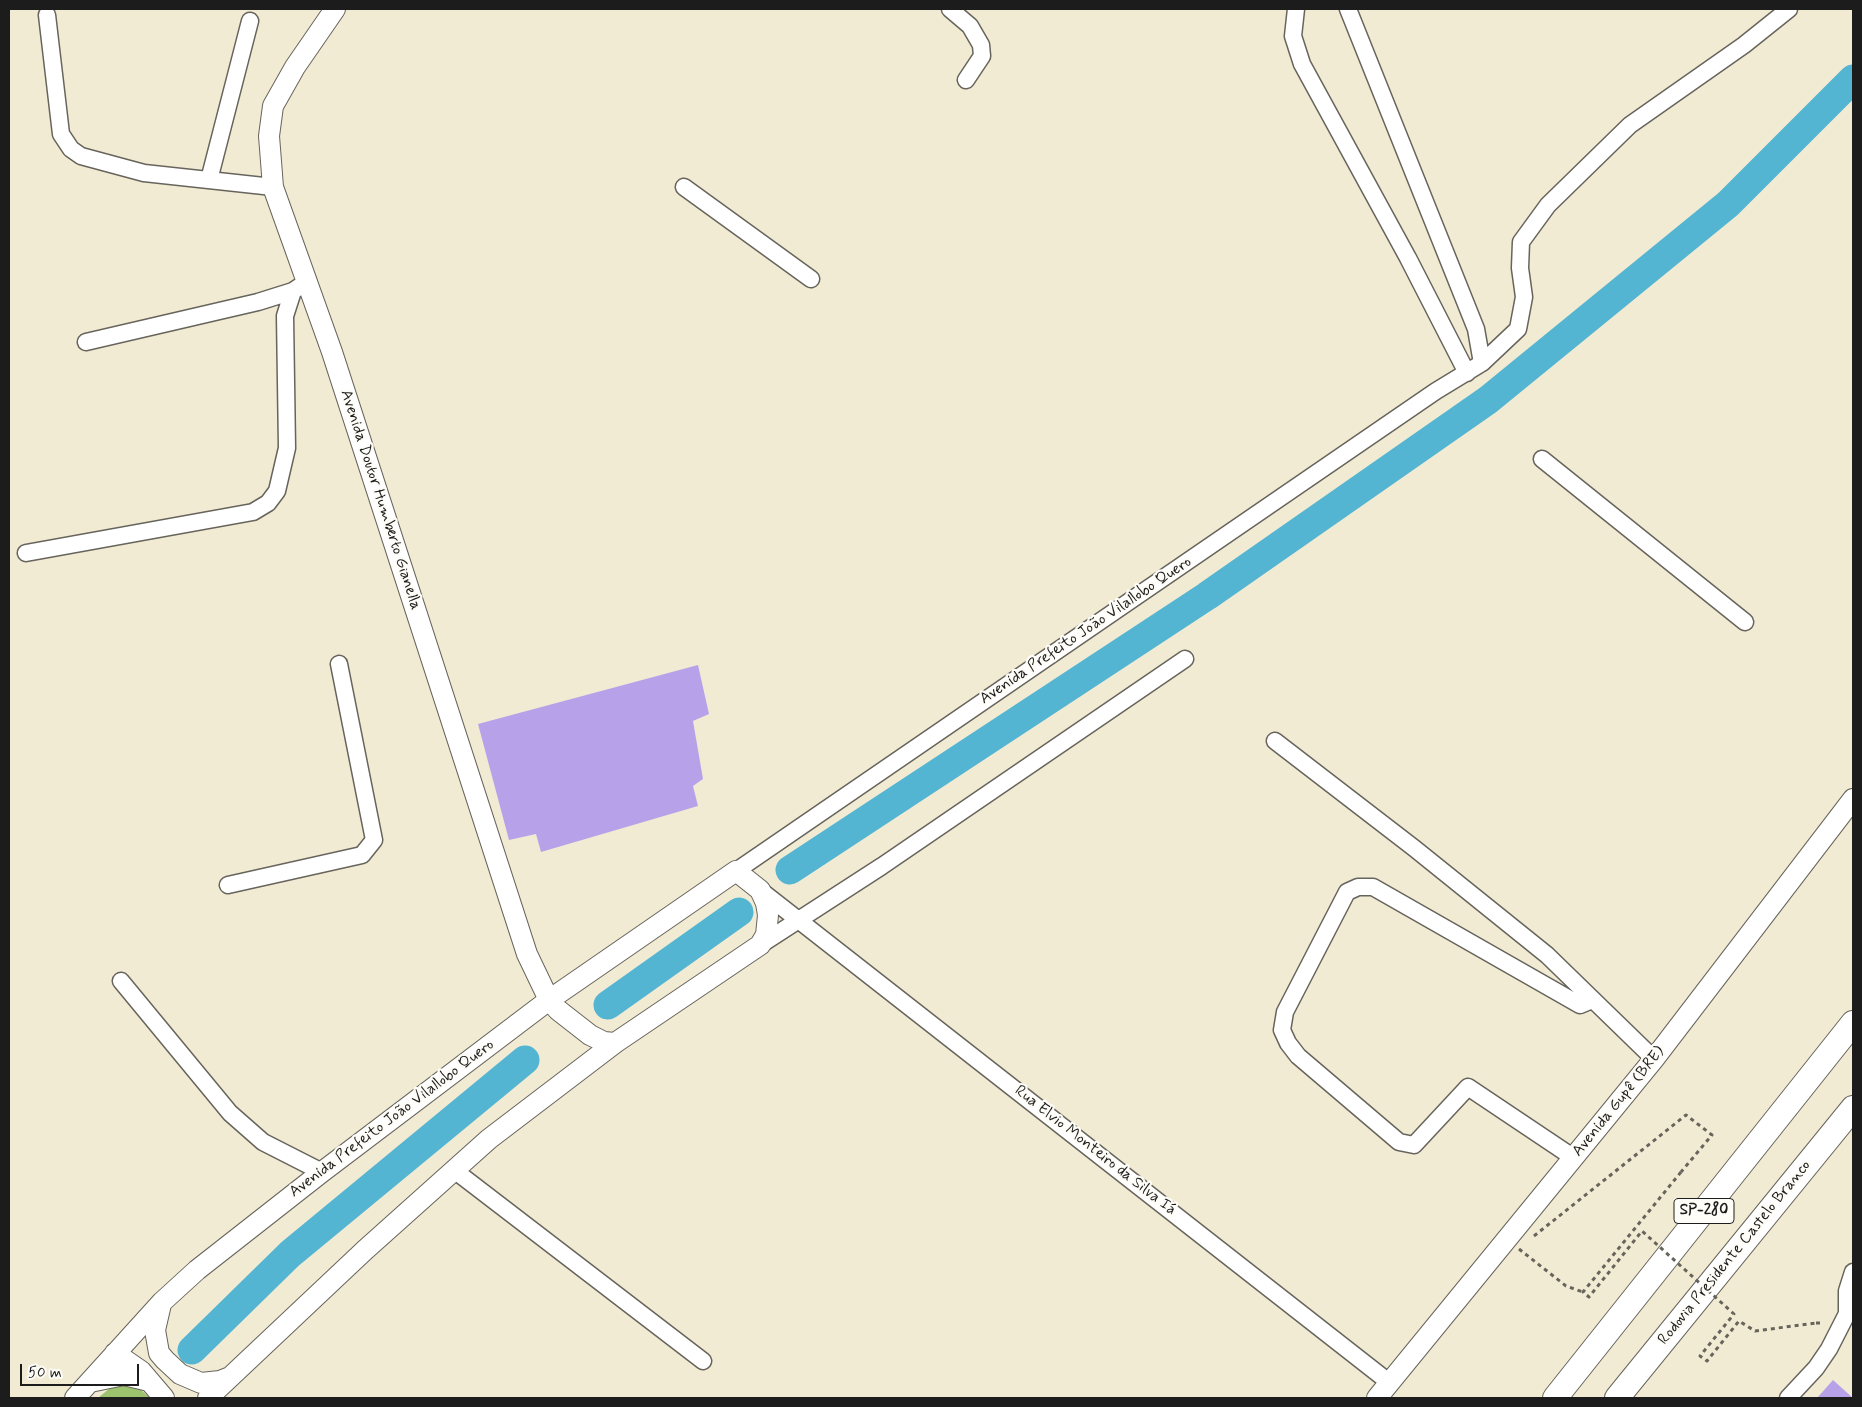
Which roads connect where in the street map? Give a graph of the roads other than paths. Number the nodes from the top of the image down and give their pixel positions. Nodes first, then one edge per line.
1 (335, 9) edge
2 (950, 9) edge
3 (1296, 9) edge
4 (1348, 9) edge
5 (1788, 9) edge
6 (48, 15) dead end
7 (250, 20) dead end
8 (966, 80) dead end
9 (209, 180) junction
10 (272, 186) junction
11 (684, 187) dead end
12 (811, 280) dead end
13 (300, 286) junction
14 (86, 342) dead end
15 (1482, 363) junction
16 (1466, 374) junction
17 (1542, 459) dead end
18 (26, 553) dead end
19 (1745, 622) dead end
20 (1185, 659) dead end
21 (339, 664) dead end
22 (1275, 741) dead end
23 (1853, 800) edge
24 (736, 871) junction
25 (228, 885) dead end
26 (760, 890) junction
27 (800, 919) junction
28 (760, 945) junction
29 (121, 981) dead end
30 (549, 1000) junction
31 (1592, 1000) junction
32 (1853, 1023) edge
33 (615, 1043) junction
34 (1654, 1059) junction
35 (1853, 1108) edge
36 (1574, 1158) junction
37 (454, 1170) junction
38 (322, 1172) junction
39 (1853, 1272) edge
40 (162, 1302) junction
41 (1850, 1309) edge
42 (114, 1353) junction
43 (703, 1361) dead end
44 (231, 1377) junction
45 (90, 1382) junction
46 (1390, 1383) junction
47 (158, 1391) edge
48 (76, 1398) edge
49 (208, 1398) edge
50 (1377, 1398) edge
51 (1555, 1398) edge
52 (1617, 1398) edge
53 (1788, 1398) edge

1 - 10 main road, Avenida Doutor Humberto Gianella
2 - 8 street
3 - 16 street
4 - 15 street
5 - 15 street, Avenida Prefeito João Vilallobo Quero
6 - 9 street
7 - 9 street
9 - 10 street
10 - 13 main road, Avenida Doutor Humberto Gianella
11 - 12 street
13 - 14 street
13 - 18 street
13 - 30 main road, Avenida Doutor Humberto Gianella
15 - 16 street, Avenida Prefeito João Vilallobo Quero
16 - 24 street, Avenida Prefeito João Vilallobo Quero
17 - 19 street
20 - 27 street
21 - 25 street
22 - 31 street
23 - 34 main road, Avenida Gupê (BRE)
24 - 26 main road
24 - 30 main road, Avenida Prefeito João Vilallobo Quero
26 - 27 street
26 - 28 main road
27 - 28 street
27 - 46 street, Rua Elvio Monteiro da Silva Iá
28 - 33 main road
29 - 38 street
30 - 33 main road
30 - 38 main road, Avenida Prefeito João Vilallobo Quero
31 - 34 street
31 - 36 street
32 - 51 highway, SP-280
33 - 37 main road
34 - 36 main road, Avenida Gupê (BRE)
35 - 52 highway, Rodovia Presidente Castelo Branco / SP-280
36 - 46 main road, Avenida Gupê (BRE)
37 - 43 street
37 - 44 main road
38 - 40 main road, Avenida Prefeito João Vilallobo Quero
39 - 41 street
40 - 42 main road, Avenida Prefeito João Vilallobo Quero
40 - 44 main road
41 - 53 street
42 - 45 main road, Avenida Prefeito João Vilallobo Quero
42 - 47 main road
44 - 49 main road
45 - 47 main road
45 - 48 main road, Avenida Prefeito João Vilallobo Quero
46 - 50 main road, Avenida Gupê (BRE)

